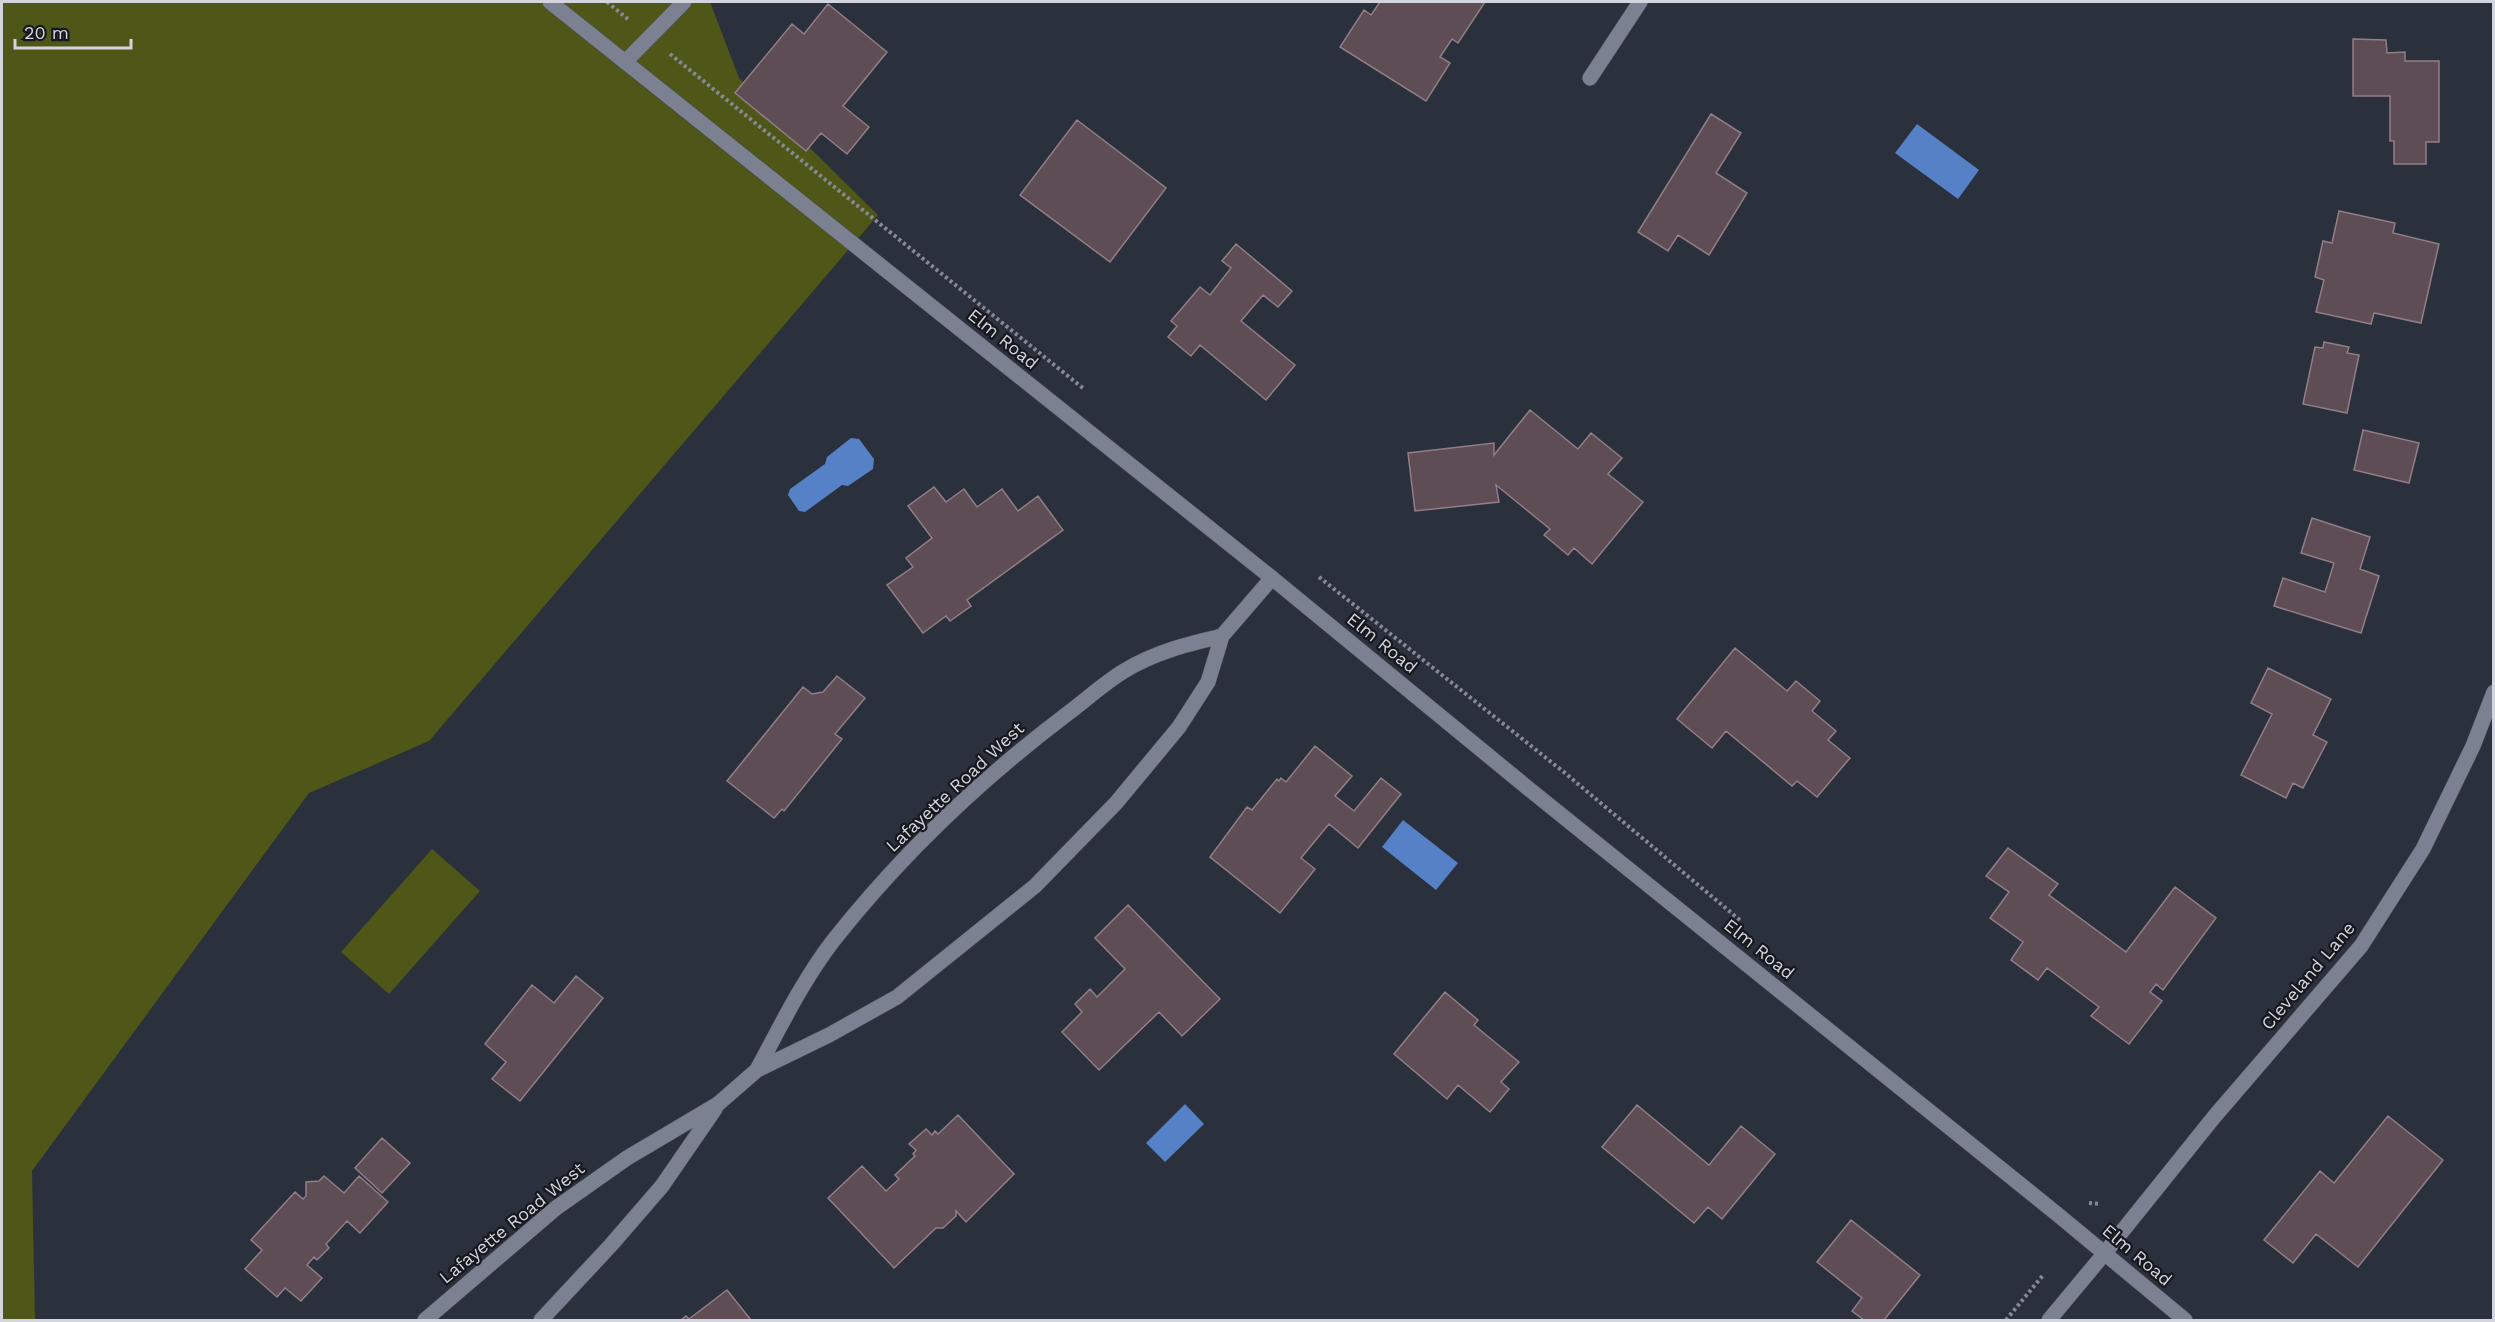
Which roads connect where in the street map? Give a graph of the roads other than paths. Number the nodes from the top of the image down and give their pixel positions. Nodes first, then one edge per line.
1 (550, 2) edge
2 (684, 2) edge
3 (1640, 2) edge
4 (625, 62) junction
5 (1590, 78) dead end
6 (1272, 578) junction
7 (1222, 636) junction
8 (2493, 692) edge
9 (757, 1070) junction
10 (718, 1104) junction
11 (2104, 1254) junction
12 (425, 1320) edge
13 (541, 1320) edge
14 (2049, 1320) edge
15 (2185, 1320) edge

1 - 4 street, Elm Road
2 - 4 street
3 - 5 street
4 - 6 street, Elm Road
6 - 7 street, Lafayette Road West
6 - 11 street, Elm Road
7 - 9 street, Lafayette Road West
7 - 9 street, Lafayette Road West
8 - 11 street, Cleveland Lane
9 - 10 street, Lafayette Road West
10 - 12 street, Lafayette Road West
10 - 13 street, Lafayette Road West
11 - 14 street, Cleveland Lane
11 - 15 street, Elm Road

